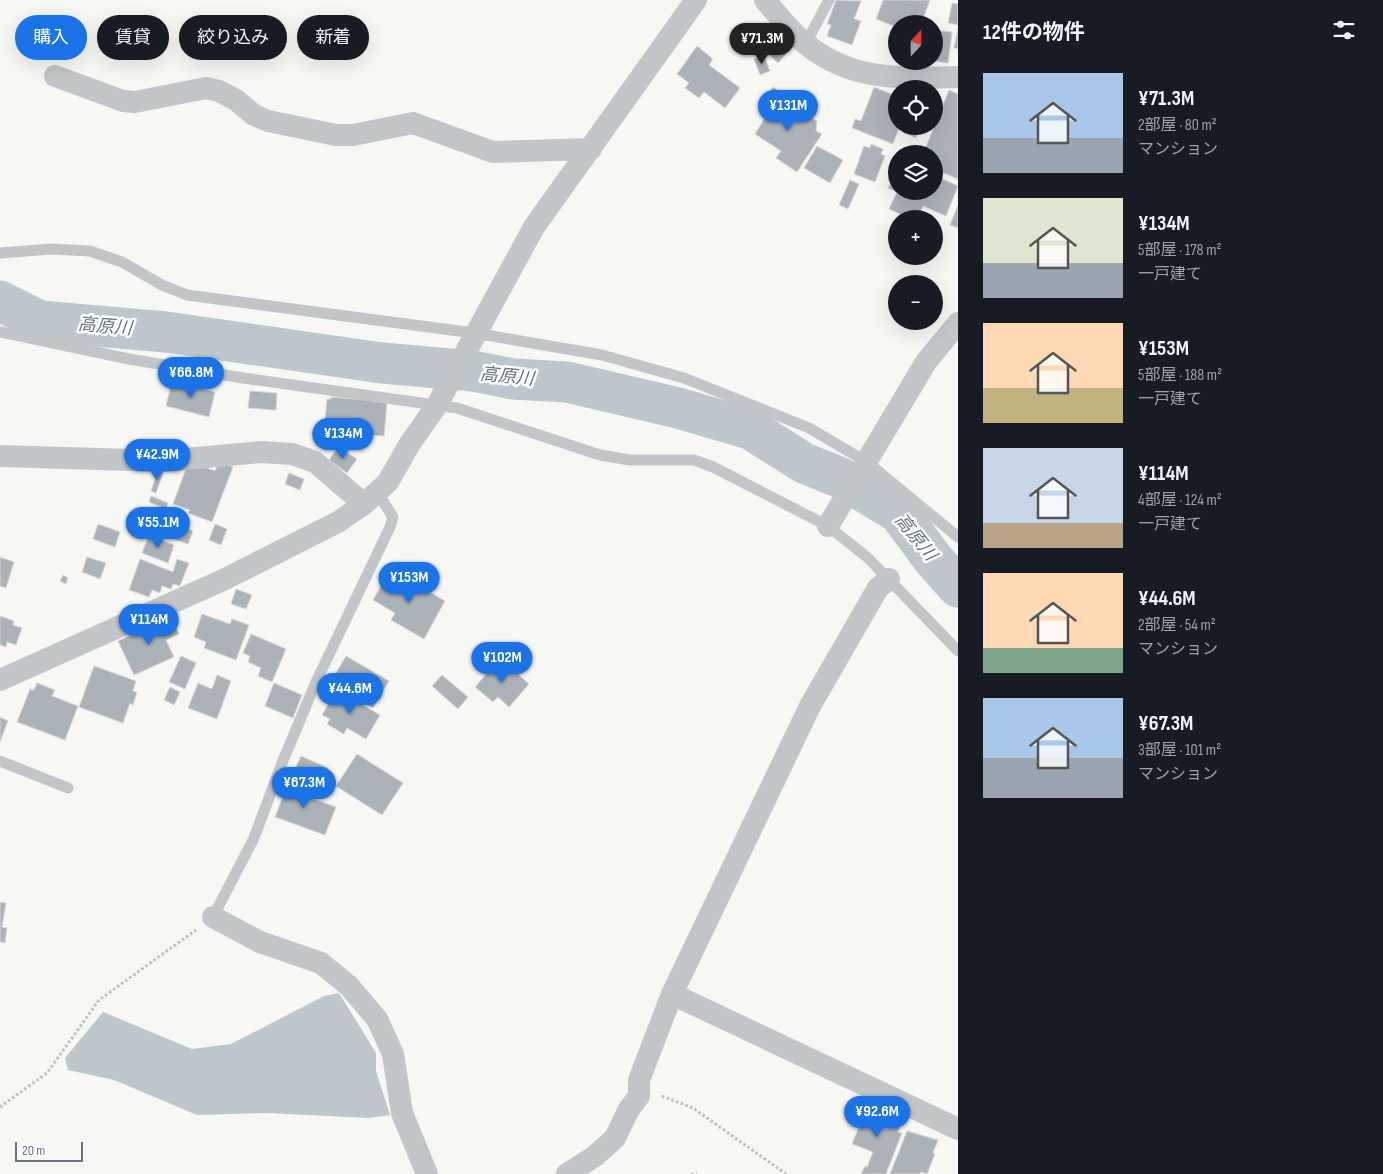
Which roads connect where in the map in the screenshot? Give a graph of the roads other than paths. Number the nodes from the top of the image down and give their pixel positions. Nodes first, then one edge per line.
1 (696, 0) edge
2 (764, 0) edge
3 (829, 0) edge
4 (805, 45) junction
5 (55, 76) dead end
6 (958, 77) edge
7 (590, 149) junction
8 (0, 253) edge
9 (958, 323) edge
10 (0, 332) edge
11 (473, 336) junction
12 (439, 401) junction
13 (0, 456) edge
14 (867, 462) junction
15 (370, 498) junction
16 (828, 526) junction
17 (958, 537) edge
18 (889, 579) junction
19 (958, 651) edge
20 (0, 680) edge
21 (0, 761) edge
22 (68, 788) dead end
23 (213, 917) joint
24 (672, 994) junction
25 (958, 1129) edge
26 (427, 1174) edge
27 (567, 1174) edge

1 - 7 street
2 - 4 street
3 - 4 lane
4 - 6 street
5 - 7 street
7 - 11 street
8 - 11 lane
9 - 14 street
10 - 12 lane
11 - 12 street
11 - 14 lane
12 - 15 street
12 - 16 lane
13 - 15 street
14 - 16 street
14 - 17 lane
15 - 20 street
15 - 23 lane
16 - 18 lane
18 - 19 lane
18 - 24 street
21 - 22 lane
23 - 26 street
24 - 25 street
24 - 27 street

